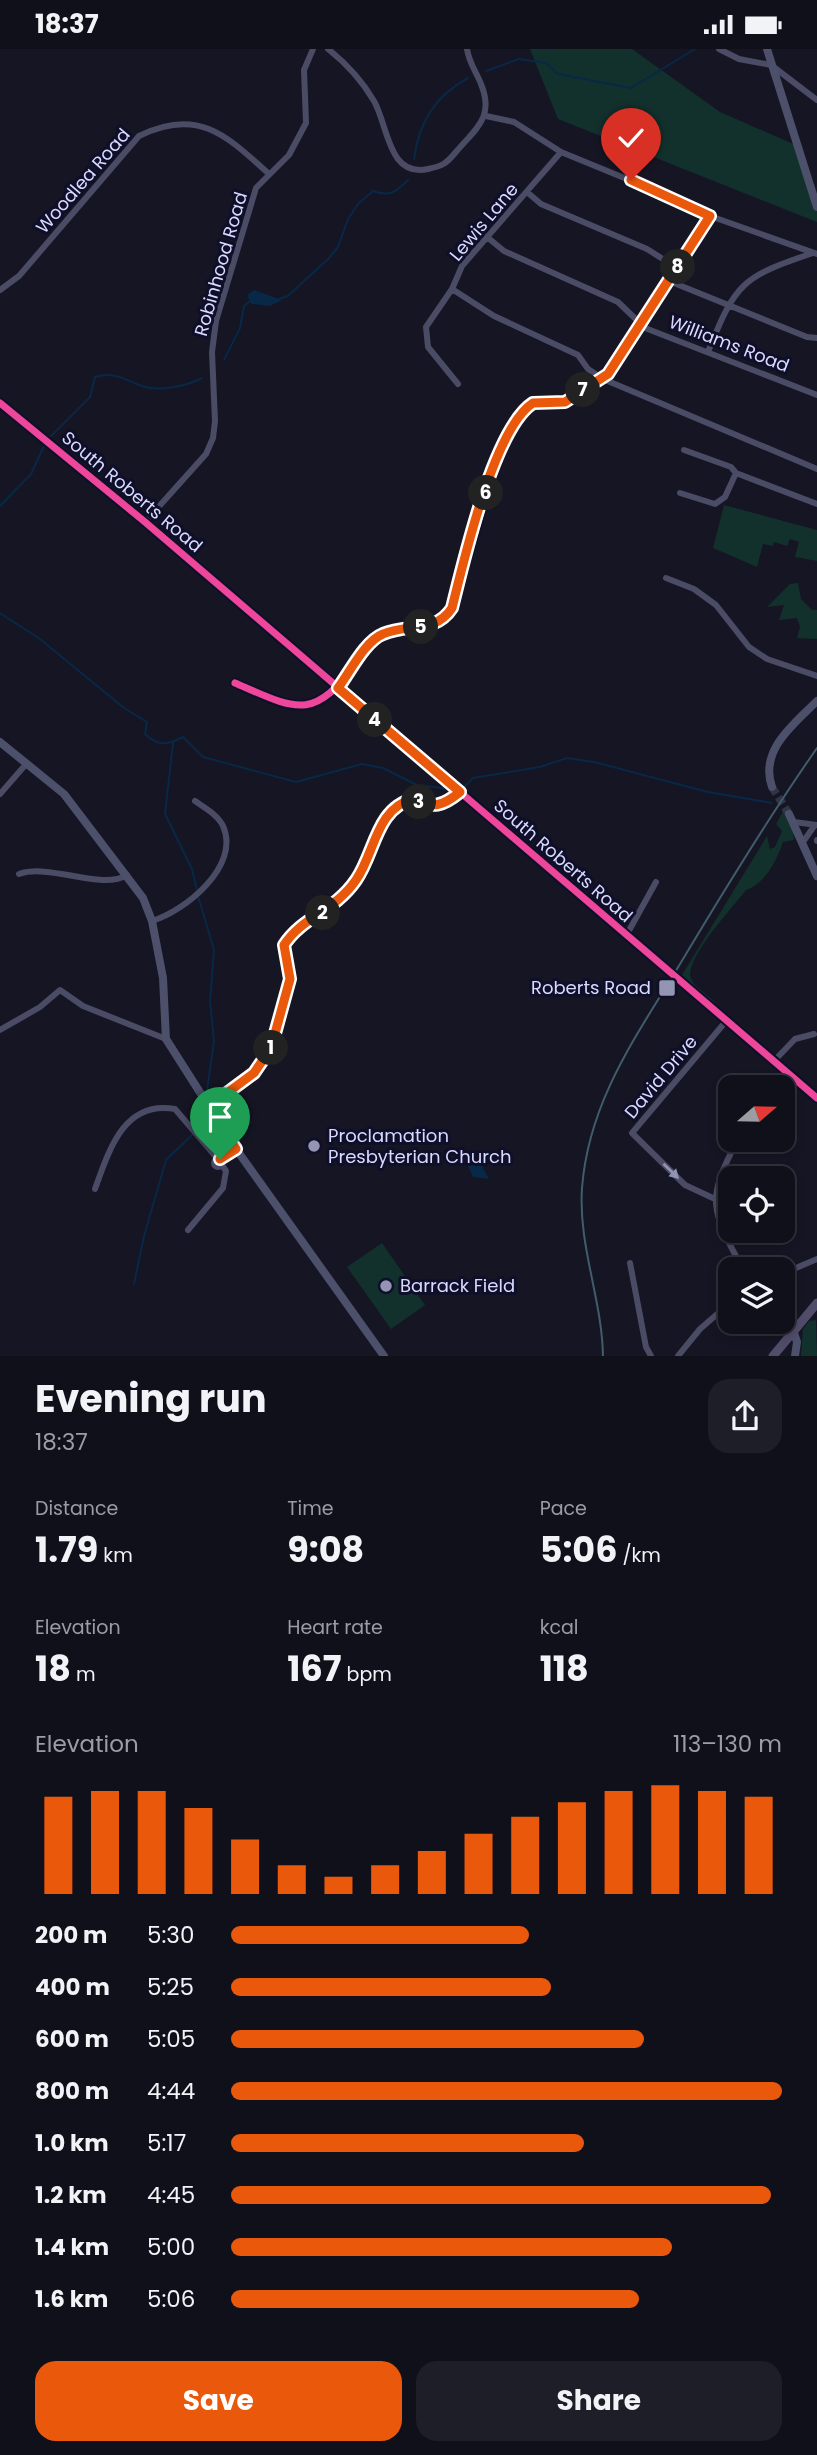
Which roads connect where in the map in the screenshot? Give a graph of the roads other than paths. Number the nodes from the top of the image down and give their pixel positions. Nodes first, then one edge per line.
1 (313, 49) edge
2 (327, 49) edge
3 (467, 49) edge
4 (719, 49) edge
5 (766, 49) edge
6 (771, 65) junction
7 (817, 100) edge
8 (485, 117) junction
9 (561, 152) junction
10 (269, 174) junction
11 (527, 192) junction
12 (817, 207) edge
13 (710, 216) junction
14 (487, 237) junction
15 (815, 254) edge
16 (677, 268) junction
17 (669, 281) junction
18 (452, 289) junction
19 (0, 290) edge
20 (726, 306) junction
21 (640, 324) junction
22 (817, 338) edge
23 (708, 352) junction
24 (603, 379) junction
25 (458, 384) dead end
26 (817, 395) edge
27 (0, 403) edge
28 (684, 450) dead end
29 (817, 469) edge
30 (736, 473) junction
31 (680, 493) dead end
32 (817, 504) edge
33 (145, 522) junction
34 (666, 578) dead end
35 (817, 675) edge
36 (235, 683) dead end
37 (338, 688) junction
38 (817, 701) edge
39 (0, 742) edge
40 (27, 763) junction
41 (772, 787) tunnel mouth
42 (460, 792) junction
43 (0, 795) edge
44 (195, 801) dead end
45 (791, 818) joint
46 (816, 825) edge
47 (803, 842) junction
48 (19, 874) dead end
49 (127, 875) junction
50 (817, 876) edge
51 (656, 882) dead end
52 (152, 921) junction
53 (626, 936) junction
54 (727, 1020) junction
55 (0, 1030) edge
56 (814, 1034) dead end
57 (166, 1039) junction
58 (774, 1061) junction
59 (789, 1075) edge
60 (795, 1080) edge
61 (817, 1098) edge
62 (208, 1106) junction
63 (236, 1149) junction
64 (731, 1152) edge
65 (220, 1161) junction
66 (95, 1189) dead end
67 (715, 1199) junction
68 (188, 1230) dead end
69 (737, 1257) edge
70 (817, 1259) edge
71 (630, 1263) dead end
72 (795, 1268) edge
73 (817, 1303) edge
74 (718, 1313) edge
75 (813, 1315) edge
76 (795, 1328) edge
77 (790, 1334) edge
78 (794, 1334) edge
79 (384, 1356) edge
80 (651, 1356) edge
81 (678, 1356) edge
82 (773, 1356) edge
83 (795, 1356) edge

1 - 10 street, Robinhood Road
2 - 8 street
3 - 8 street
4 - 6 street
5 - 6 street
6 - 7 street
6 - 12 street
8 - 9 street
9 - 11 street, Lewis Lane
9 - 13 street
10 - 19 street, Woodlea Road
10 - 33 street, Robinhood Road
11 - 14 street, Lewis Lane
11 - 16 street
13 - 15 street
13 - 16 street
14 - 18 street, Lewis Lane
14 - 21 street, Williams Road
15 - 20 street
16 - 17 street
17 - 20 street
17 - 21 street
18 - 24 street
18 - 25 street, Lewis Lane
20 - 22 street
20 - 23 street
21 - 23 street, Williams Road
21 - 24 street
23 - 26 street, Williams Road
24 - 29 street
24 - 37 street
27 - 33 street, South Roberts Road
28 - 30 street
30 - 31 street
30 - 32 street
33 - 37 street, South Roberts Road
34 - 35 street
36 - 37 street
37 - 42 street, South Roberts Road
38 - 41 street
39 - 40 street
40 - 43 street
40 - 49 street
42 - 53 street, South Roberts Road
42 - 62 street
44 - 52 street
45 - 46 street
45 - 47 street
46 - 47 street
47 - 50 street
48 - 49 street
49 - 52 street
51 - 53 street
52 - 57 street
53 - 54 street, South Roberts Road
54 - 58 street, South Roberts Road
54 -> 67 street, David Drive
55 - 57 street
56 - 58 street
57 - 62 street
58 - 59 street, South Roberts Road
60 - 61 street, South Roberts Road
62 - 63 street
63 - 65 street
63 - 79 street
64 - 67 street
65 - 66 street
65 - 68 street
67 - 69 street
70 - 72 street
71 - 80 street
73 - 75 main road
74 - 81 street
75 - 76 main road
77 - 82 main road
78 - 83 street

